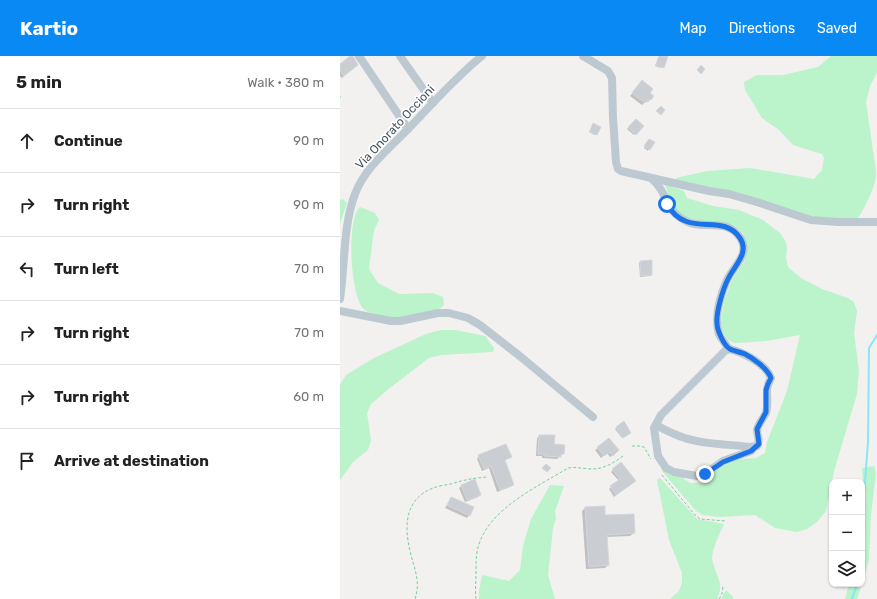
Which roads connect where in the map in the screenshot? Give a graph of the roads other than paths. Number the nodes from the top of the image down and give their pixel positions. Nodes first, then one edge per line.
1 (359, 56) edge
2 (400, 56) edge
3 (482, 56) edge
4 (583, 56) edge
5 (433, 103) junction
6 (408, 129) junction
7 (651, 178) junction
8 (877, 222) edge
9 (340, 299) edge
10 (340, 311) edge
11 (729, 349) junction
12 (592, 418) dead end
13 (656, 425) junction
14 (754, 447) junction

1 - 6 street
2 - 5 street
3 - 5 street, Via Onorato Occioni
4 - 7 street
5 - 6 street, Via Onorato Occioni
6 - 9 street, Via Onorato Occioni
7 - 8 street
7 - 11 street
10 - 12 street
11 - 13 street
11 - 14 street
13 - 14 street
13 - 14 street

